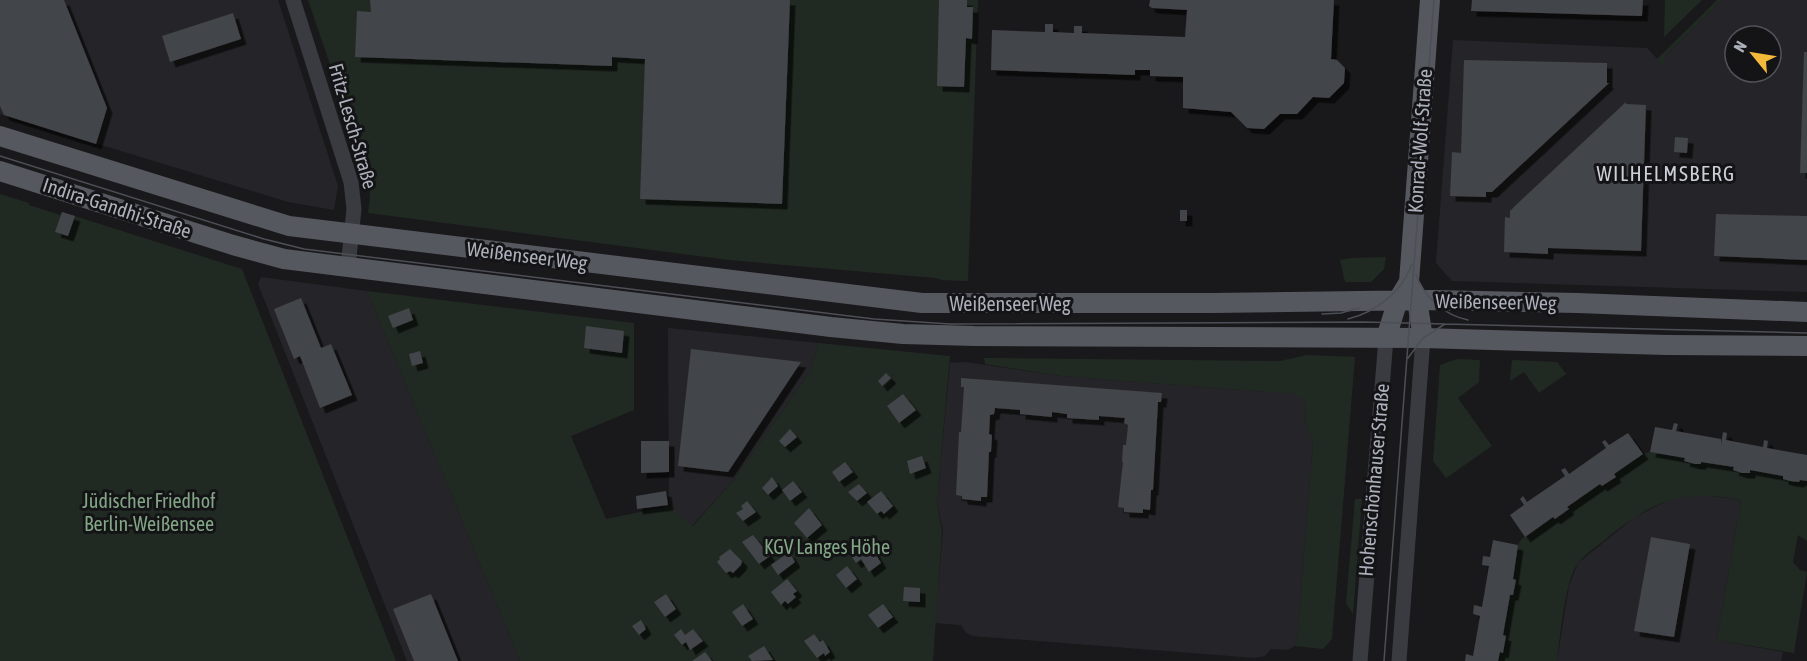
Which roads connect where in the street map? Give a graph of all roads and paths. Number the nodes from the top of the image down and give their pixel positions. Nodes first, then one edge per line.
1 (292, 0) edge
2 (1430, 0) edge
3 (0, 136) edge
4 (0, 171) edge
5 (221, 206) joint
6 (351, 234) junction
7 (233, 245) joint
8 (590, 264) junction
9 (348, 267) junction
10 (1408, 294) junction
11 (586, 297) junction
12 (875, 297) junction
13 (1807, 312) edge
14 (873, 331) junction
15 (1386, 338) junction
16 (1423, 338) junction
17 (1807, 346) edge
18 (1359, 661) edge
19 (1399, 661) edge

1 - 6 street, Fritz-Lesch-Straße
2 - 10 main road, Konrad-Wolf-Straße
3 - 5 main road, Indira-Gandhi-Straße
4 - 7 main road, Indira-Gandhi-Straße
5 - 6 main road, Weißenseer Weg
6 - 8 main road, Weißenseer Weg
6 - 9 street, Fritz-Lesch-Straße
7 - 9 main road, Weißenseer Weg
8 - 11 main road
8 - 12 main road, Weißenseer Weg
9 - 11 main road, Weißenseer Weg
10 - 12 main road, Weißenseer Weg
10 - 13 main road, Weißenseer Weg
10 - 15 main road, Hohenschönhauser Straße
10 - 16 main road, Hohenschönhauser Straße
11 - 14 main road, Weißenseer Weg
12 - 14 main road
14 - 15 main road, Weißenseer Weg
15 - 16 main road, Weißenseer Weg
15 - 18 street, Hohenschönhauser Straße
16 - 17 main road, Weißenseer Weg
16 - 19 street, Hohenschönhauser Straße

